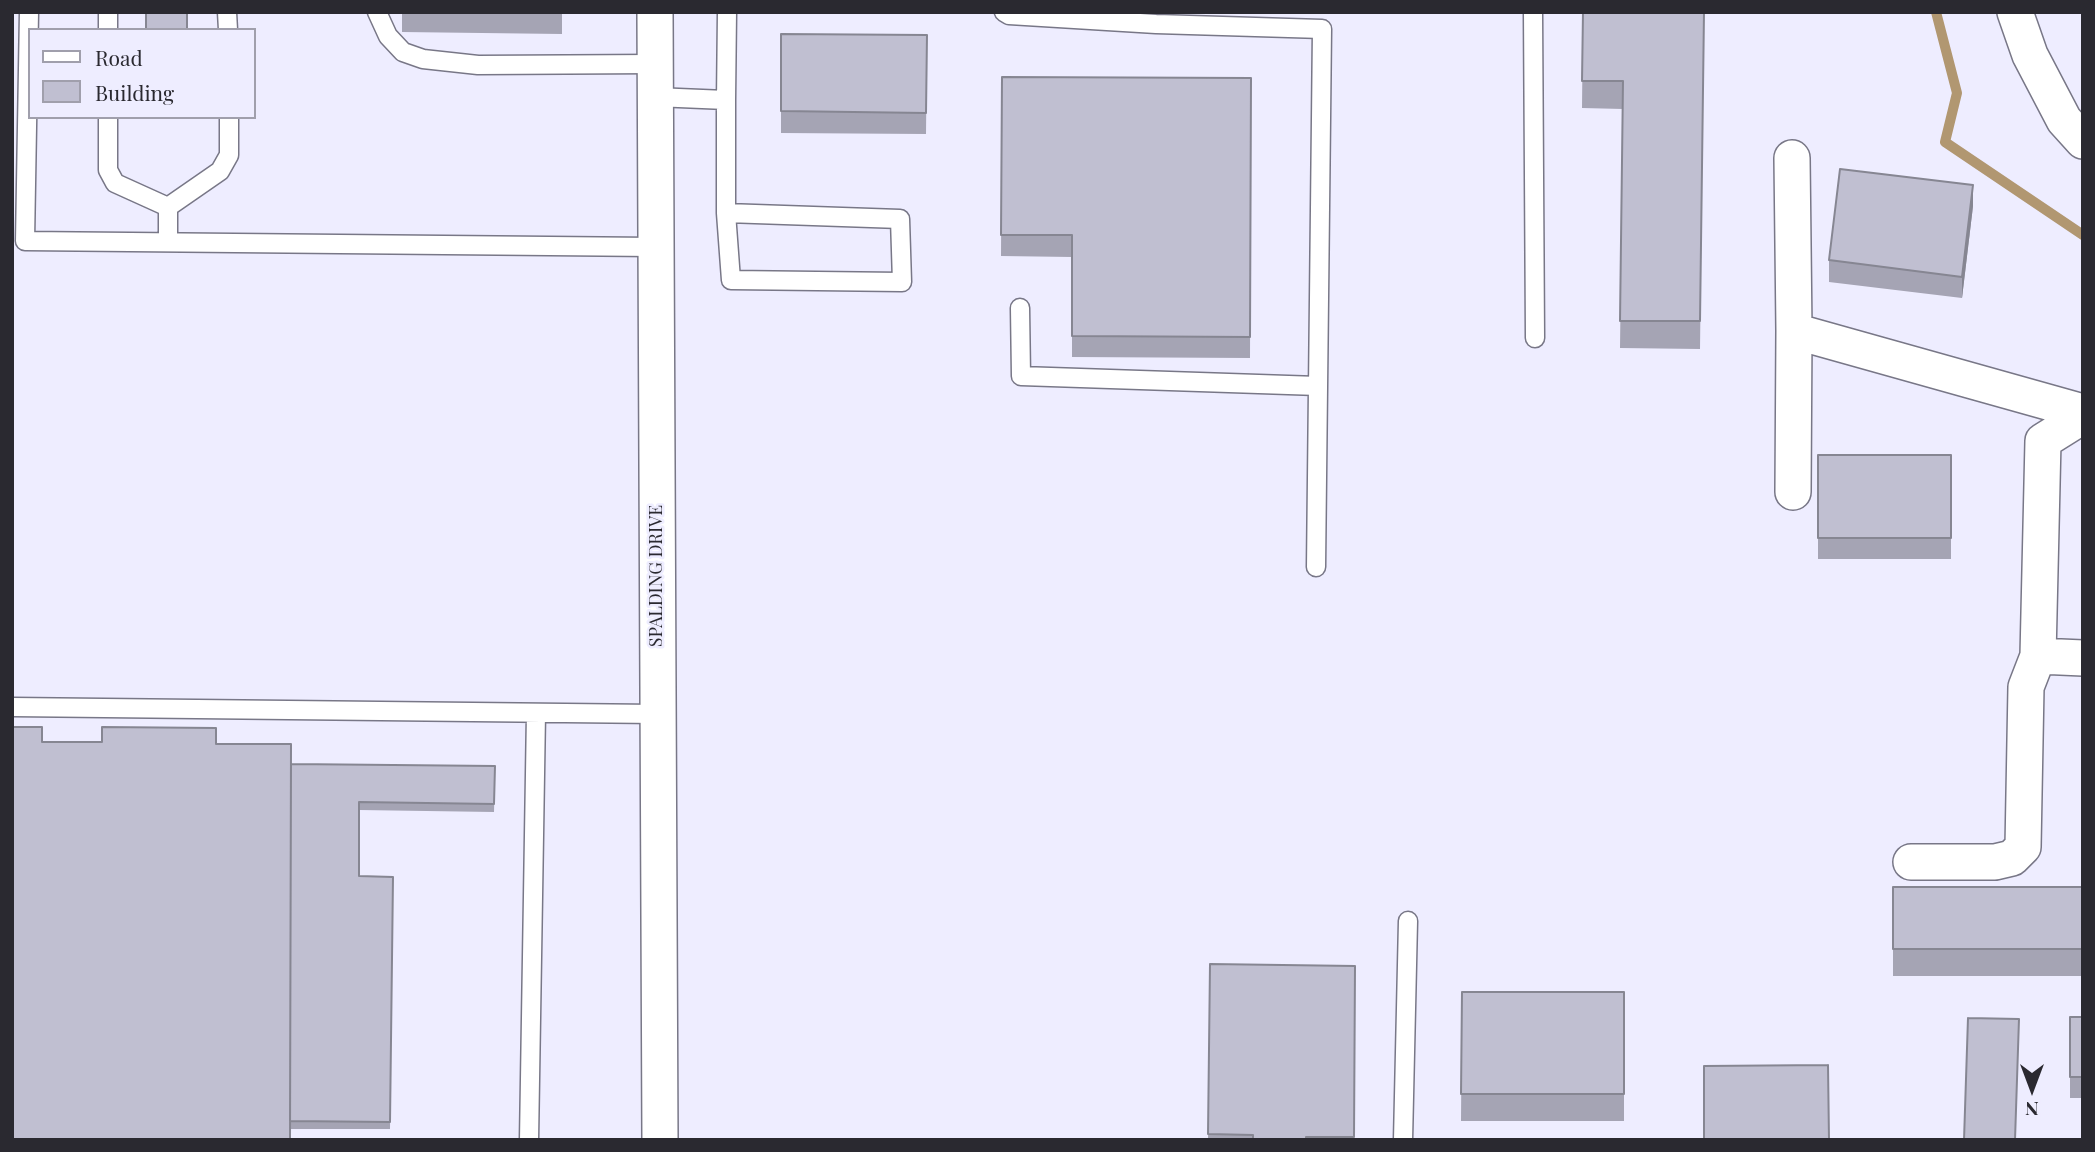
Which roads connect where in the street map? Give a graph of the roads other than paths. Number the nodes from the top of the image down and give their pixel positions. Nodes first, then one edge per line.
1 (377, 12) edge
2 (655, 12) edge
3 (727, 12) edge
4 (1004, 12) edge
5 (1532, 12) edge
6 (2015, 12) edge
7 (1155, 18) edge
8 (28, 33) edge
9 (654, 81) junction
10 (726, 100) junction
11 (108, 119) edge
12 (229, 119) edge
13 (2083, 141) edge
14 (1792, 158) dead end
15 (168, 207) junction
16 (726, 214) junction
17 (18, 241) edge
18 (168, 242) junction
19 (654, 247) junction
20 (1020, 308) dead end
21 (1794, 331) junction
22 (1535, 338) dead end
23 (1318, 386) junction
24 (2083, 414) edge
25 (1793, 492) dead end
26 (1316, 567) dead end
27 (2038, 656) junction
28 (2083, 658) edge
29 (12, 707) edge
30 (536, 713) junction
31 (657, 714) junction
32 (1911, 862) dead end
33 (1408, 921) dead end
34 (529, 1140) edge
35 (660, 1140) edge
36 (1403, 1140) edge

1 - 9 lane
2 - 9 street, SPALDING DRIVE
3 - 10 lane
4 - 7 lane
5 - 22 lane
6 - 13 street
7 - 23 lane
8 - 17 lane
9 - 10 lane
9 - 19 street, SPALDING DRIVE
10 - 16 lane
11 - 15 lane
12 - 15 lane
14 - 21 street
15 - 18 lane
16 - 16 lane
17 - 18 lane
18 - 19 lane
19 - 31 street, SPALDING DRIVE
20 - 23 lane
21 - 24 street
21 - 25 street
23 - 26 lane
24 - 27 street
27 - 28 street
27 - 32 street
29 - 30 lane
30 - 31 lane
30 - 34 lane
31 - 35 street, SPALDING DRIVE
33 - 36 lane

